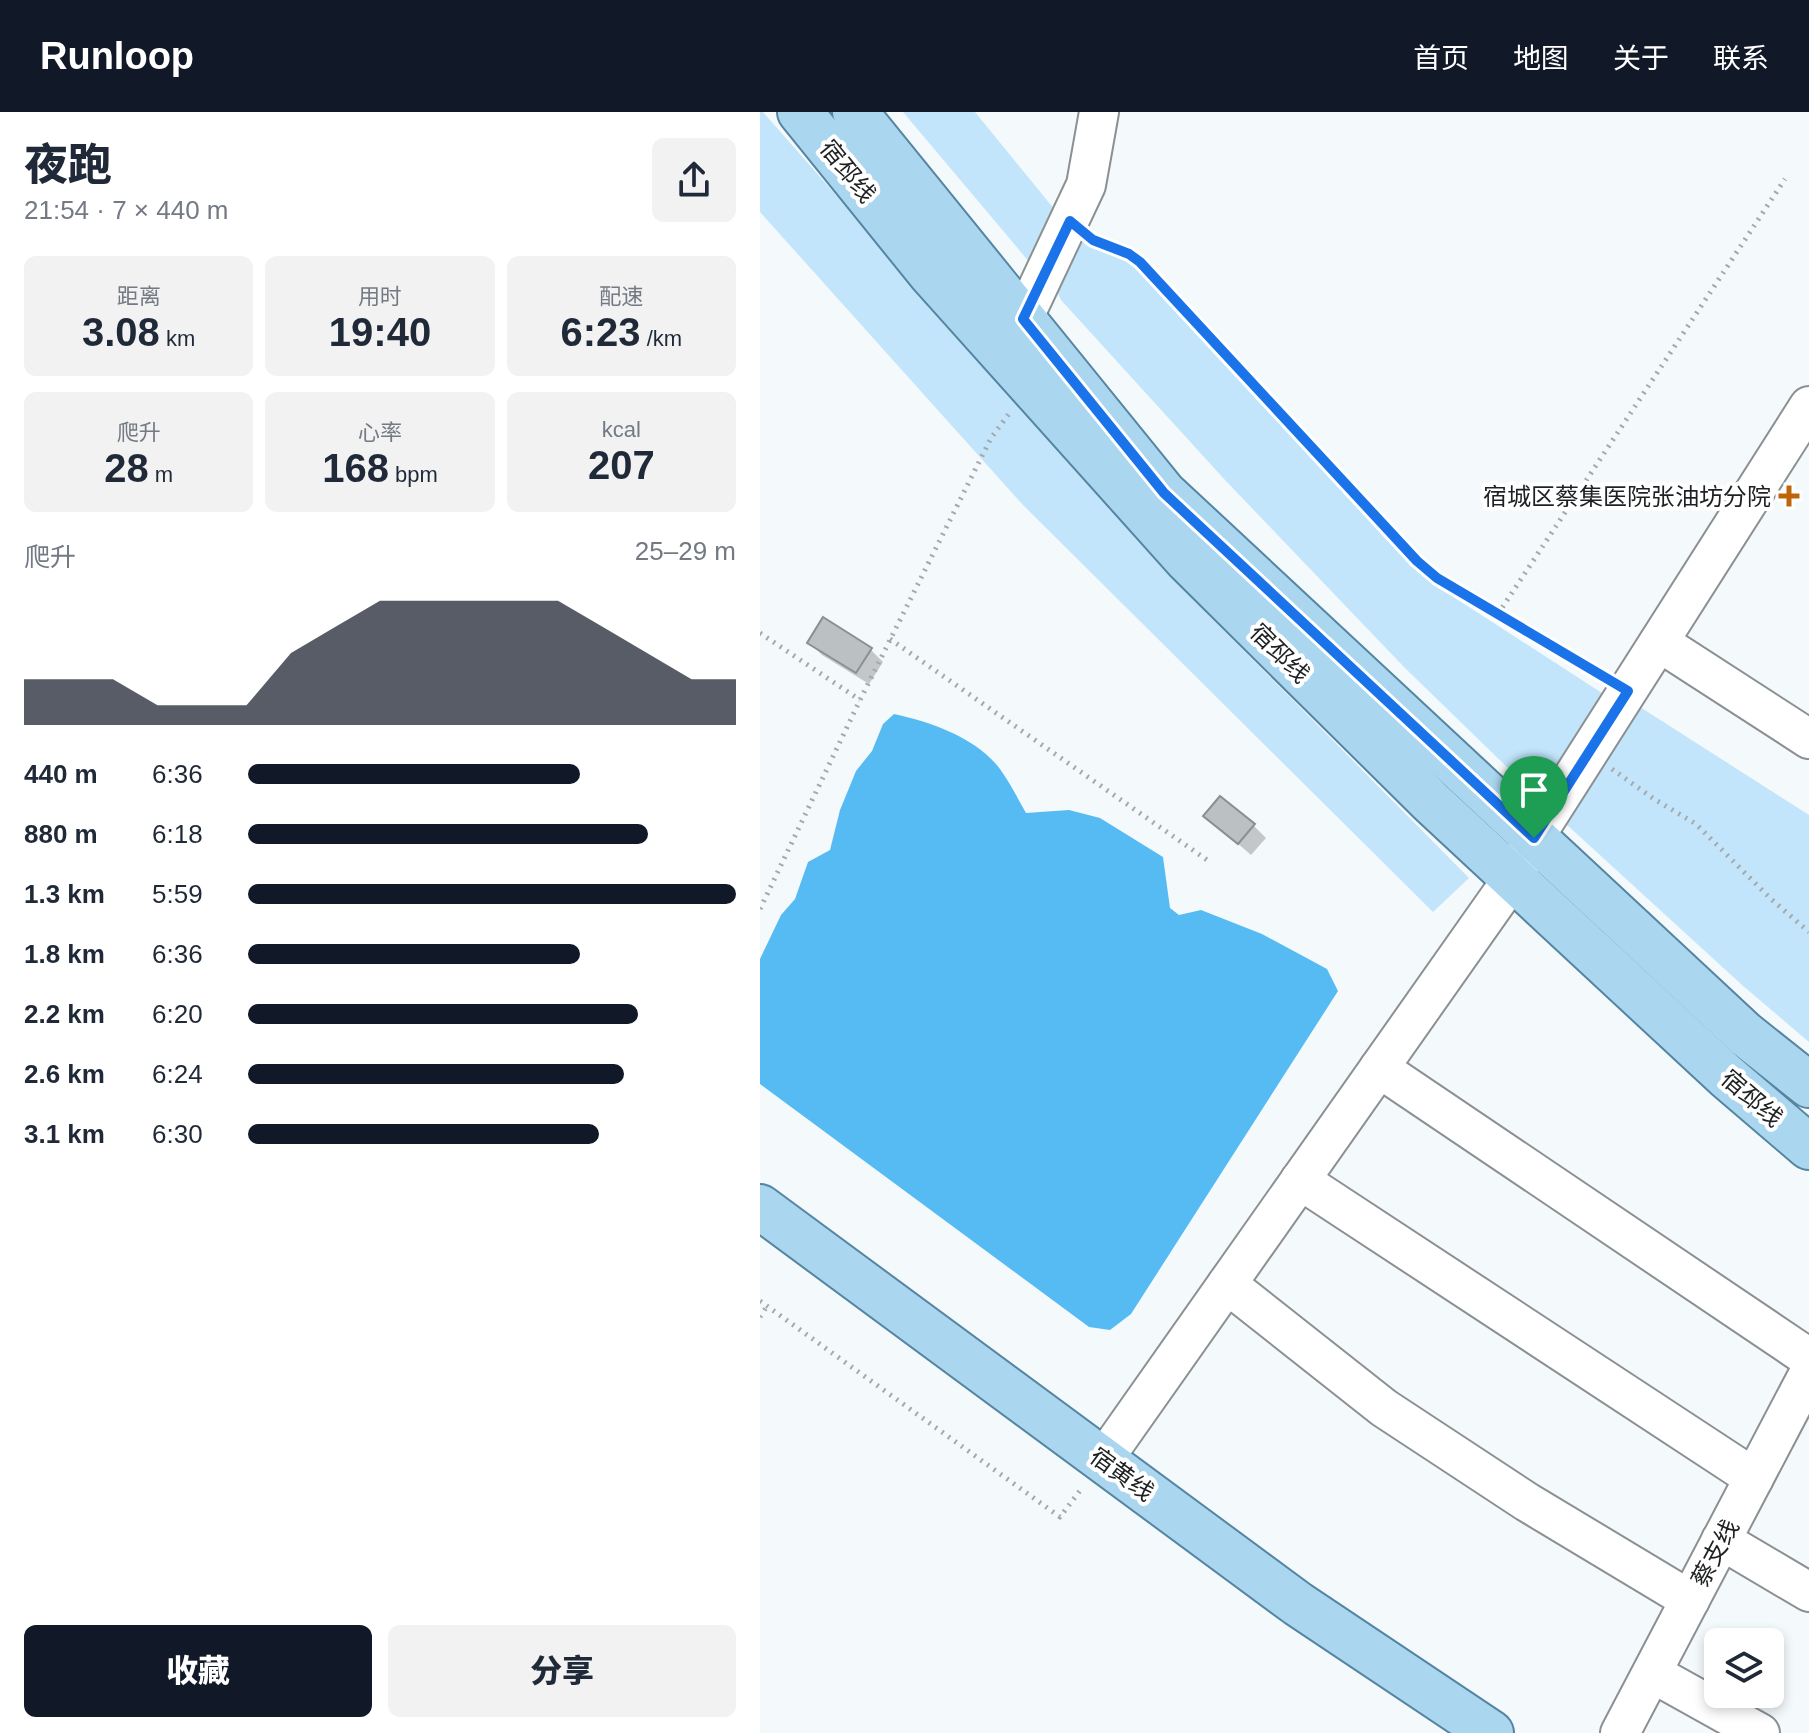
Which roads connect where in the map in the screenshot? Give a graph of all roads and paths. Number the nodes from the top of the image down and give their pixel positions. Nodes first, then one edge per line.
1 (800, 112) edge
2 (855, 112) edge
3 (1099, 112) edge
4 (1785, 179) dead end
5 (1070, 221) junction
6 (1023, 319) junction
7 (1030, 385) junction
8 (1809, 406) edge
9 (1498, 614) junction
10 (760, 633) edge
11 (890, 639) junction
12 (1659, 642) junction
13 (1628, 691) junction
14 (860, 700) junction
15 (1809, 739) edge
16 (1589, 752) junction
17 (1534, 838) junction
18 (1210, 862) dead end
19 (1513, 878) junction
20 (760, 909) edge
21 (1809, 932) edge
22 (1379, 1068) junction
23 (1809, 1085) edge
24 (1809, 1147) edge
25 (1300, 1180) junction
26 (760, 1207) edge
27 (1227, 1284) junction
28 (760, 1301) edge
29 (767, 1306) junction
30 (760, 1317) edge
31 (1809, 1358) edge
32 (1809, 1373) edge
33 (1103, 1460) junction
34 (1754, 1478) junction
35 (1721, 1540) junction
36 (1809, 1592) edge
37 (1690, 1600) junction
38 (1652, 1673) junction
39 (1491, 1733) edge
40 (1620, 1733) edge
41 (1760, 1733) edge

1 - 7 main road, 宿邳线
2 - 6 main road, 宿邳线
3 - 5 street
4 - 9 path
5 - 6 street
5 - 9 path
6 - 17 main road, 宿邳线
7 - 11 path
7 - 19 main road, 宿邳线
8 - 12 street
9 - 13 path
10 - 14 path
11 - 14 path
11 - 18 path
12 - 13 street
12 - 15 street
13 - 16 street
14 - 20 path
16 - 17 street
16 - 21 path
17 - 19 street
17 - 23 main road, 宿邳线
19 - 22 street
19 - 24 main road, 宿邳线
22 - 25 street
22 - 31 street
25 - 27 street
25 - 34 street
26 - 33 main road, 宿黄线
27 - 33 street
27 - 37 street
28 - 29 path
29 - 30 path
29 - 33 path
32 - 34 street, 蔡支线
33 - 39 main road, 宿黄线
34 - 35 street, 蔡支线
35 - 36 street
35 - 37 street, 蔡支线
37 - 38 street, 蔡支线
38 - 40 street, 蔡支线
38 - 41 street

